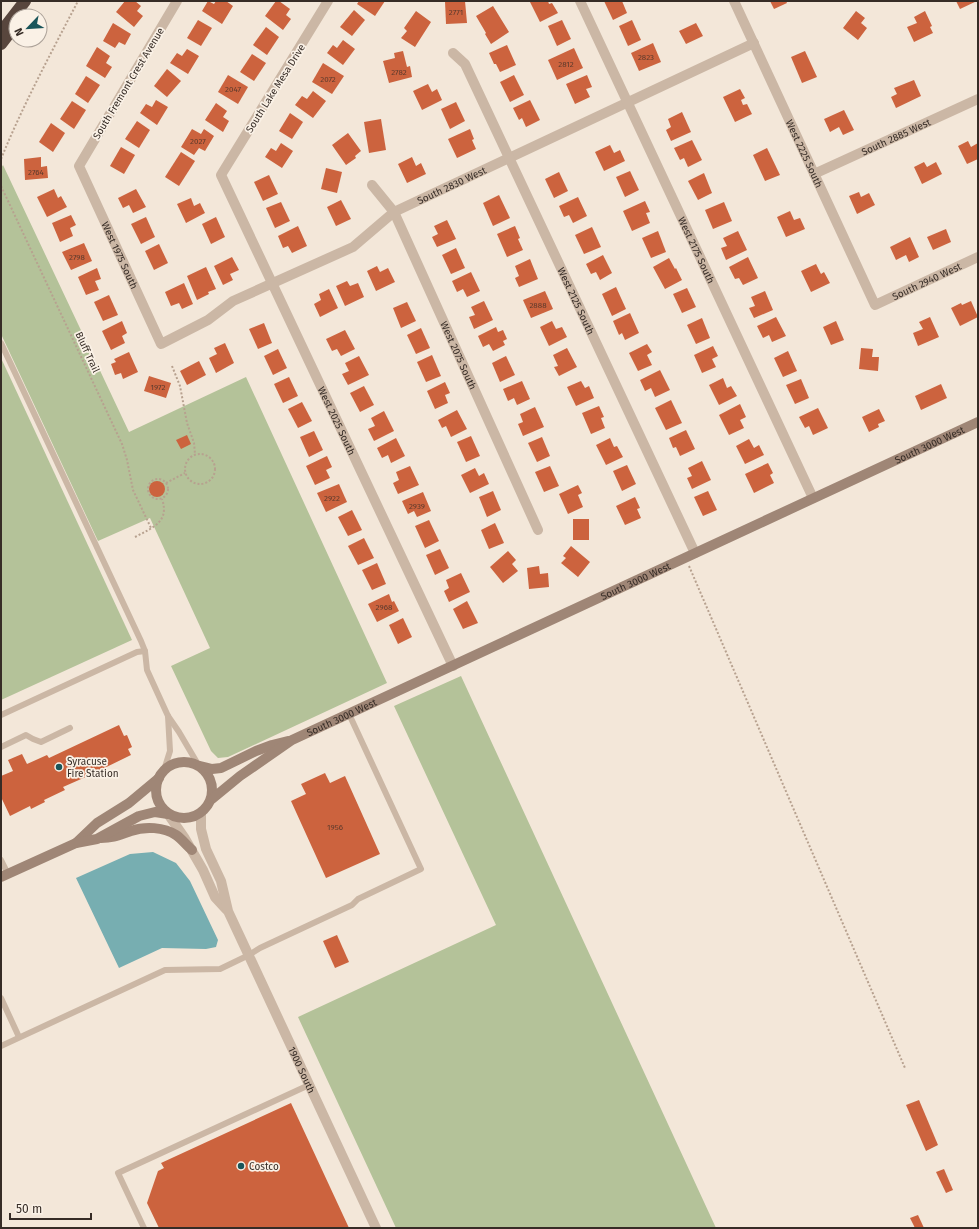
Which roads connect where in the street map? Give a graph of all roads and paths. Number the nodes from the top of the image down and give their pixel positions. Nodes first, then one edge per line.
1 (25, 1) edge
2 (78, 1) edge
3 (177, 1) edge
4 (328, 1) edge
5 (580, 1) edge
6 (734, 1) edge
7 (1, 32) edge
8 (8, 35) edge
9 (754, 43) junction
10 (1, 44) edge
11 (453, 53) dead end
12 (978, 99) edge
13 (628, 102) junction
14 (509, 158) junction
15 (1, 160) edge
16 (79, 166) joint
17 (814, 174) junction
18 (221, 175) joint
19 (372, 185) dead end
20 (1, 186) edge
21 (394, 212) junction
22 (978, 257) edge
23 (272, 284) junction
24 (875, 305) joint
25 (1, 343) edge
26 (161, 344) joint
27 (172, 366) dead end
28 (978, 422) edge
29 (196, 454) junction
30 (185, 474) junction
31 (166, 483) junction
32 (162, 498) junction
33 (813, 498) junction
34 (150, 528) junction
35 (538, 530) dead end
36 (136, 537) dead end
37 (695, 553) junction
38 (685, 558) junction
39 (145, 651) junction
40 (453, 666) junction
41 (349, 714) junction
42 (1, 715) edge
43 (168, 716) junction
44 (70, 728) dead end
45 (292, 740) junction
46 (1, 748) edge
47 (199, 766) junction
48 (161, 774) junction
49 (212, 799) junction
50 (168, 814) junction
51 (201, 814) junction
52 (97, 838) junction
53 (76, 843) junction
54 (192, 850) junction
55 (1, 860) edge
56 (5, 876) edge
57 (228, 911) junction
58 (249, 955) junction
59 (1, 998) edge
60 (19, 1037) junction
61 (1, 1046) edge
62 (905, 1068) dead end
63 (310, 1084) junction
64 (144, 1228) edge
65 (376, 1228) edge

1 - 7 highway
2 - 15 path
3 - 16 street, South Fremont Crest Avenue
4 - 18 street, South Lake Mesa Drive
5 - 13 street, West 2175 South
6 - 9 street, West 2225 South
8 - 10 highway
9 - 13 street, South 2830 West
9 - 17 street, West 2225 South
11 - 14 street, West 2125 South
12 - 17 street, South 2885 West
13 - 14 street, South 2830 West
13 - 33 street, West 2175 South
14 - 21 street, South 2830 West
14 - 37 street, West 2125 South
16 - 26 street, West 1975 South
17 - 24 street, West 2225 South
18 - 23 street, West 2025 South
19 - 21 street, West 2075 South
20 - 34 path, Bluff Trail
21 - 23 street, South 2830 West
21 - 35 street, West 2075 South
22 - 24 street, South 2940 West
23 - 26 street, South 2830 West
23 - 40 street, West 2025 South
25 - 39 lane
27 - 29 path
28 - 33 street, South 3000 West
29 - 30 path
29 - 30 path
30 - 31 path
31 - 32 path
31 - 32 path
32 - 34 path
33 - 37 street, South 3000 West
34 - 36 path
37 - 38 street, South 3000 West
38 - 40 street, South 3000 West
38 - 62 path
39 - 42 lane
39 - 43 lane
40 - 41 street, South 3000 West
41 - 45 street, South 3000 West
41 - 58 lane
43 - 47 lane
43 - 48 lane
44 - 46 lane
45 - 47 street, South 3000 West
45 - 49 street, South 3000 West
47 - 48 street
47 - 49 street
48 - 50 street
48 - 53 street
49 - 51 street
50 - 51 street
50 - 52 street
50 - 54 street
51 - 57 street
52 - 53 street
52 - 54 street
53 - 56 street
54 - 57 street
55 - 56 lane
57 - 58 street, 1900 South
58 - 60 lane
58 - 63 street, 1900 South
59 - 60 lane
60 - 61 lane
63 - 64 lane
63 - 65 street, 1900 South

